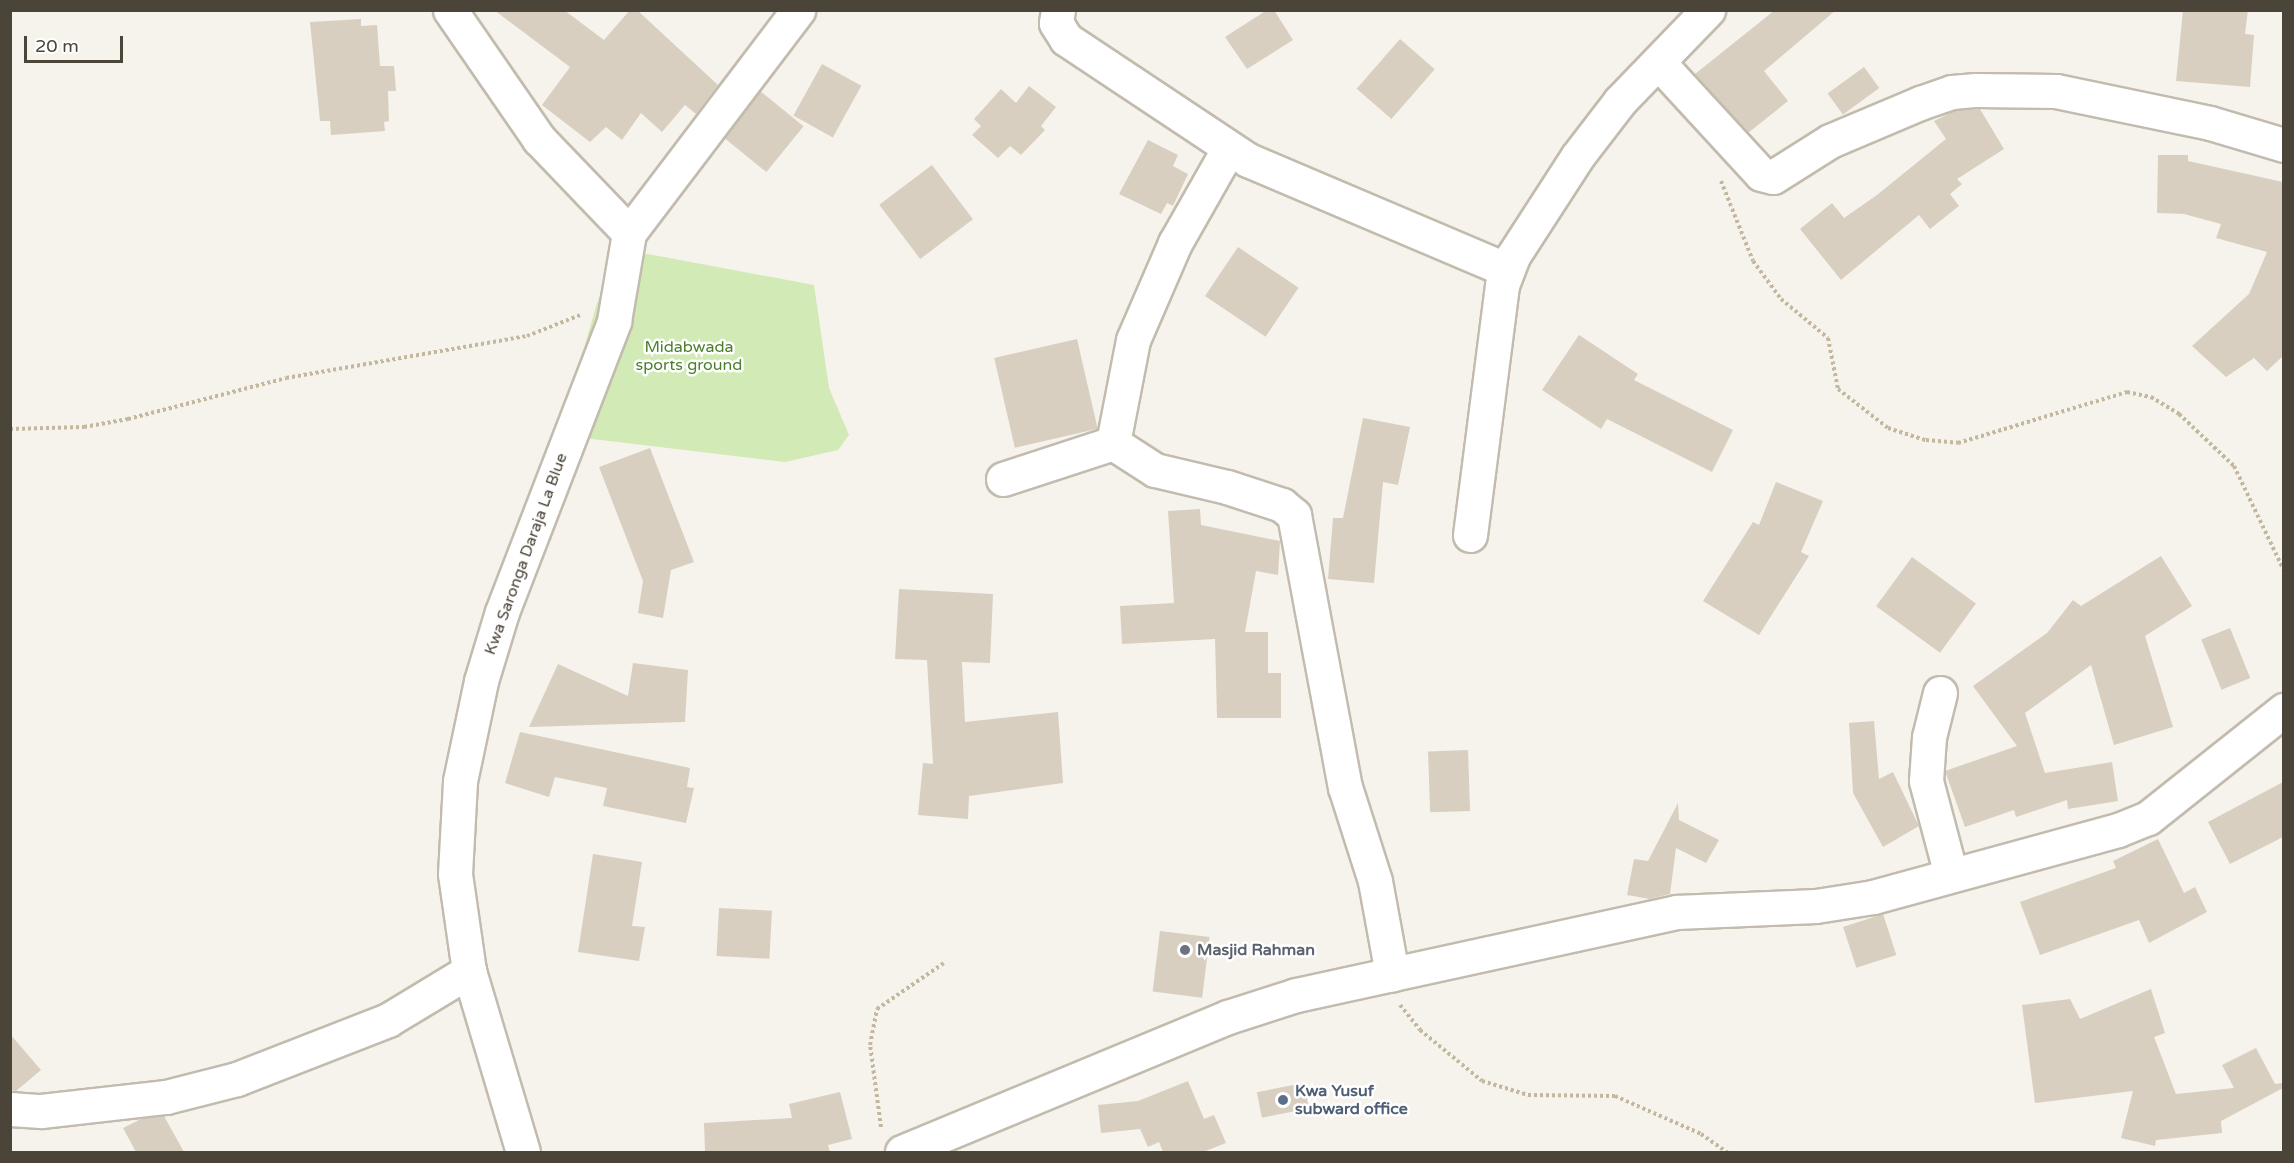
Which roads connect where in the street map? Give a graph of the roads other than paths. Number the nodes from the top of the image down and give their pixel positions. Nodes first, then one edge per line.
1 (450, 10) edge
2 (798, 10) edge
3 (1058, 10) edge
4 (1708, 10) edge
5 (1658, 62) junction
6 (2283, 145) edge
7 (1229, 148) junction
8 (629, 233) junction
9 (1507, 270) junction
10 (1113, 443) junction
11 (1003, 479) dead end
12 (1470, 535) dead end
13 (1940, 693) dead end
14 (2283, 710) edge
15 (1951, 875) junction
16 (469, 971) junction
17 (1384, 976) junction
18 (10, 1109) edge
19 (894, 1145) edge
20 (523, 1152) edge

1 - 8 street
2 - 8 street, Kwa Saronga Daraja La Blue
3 - 7 street
4 - 5 street
5 - 6 street
5 - 9 street
7 - 9 street
7 - 10 street
8 - 16 street, Kwa Saronga Daraja La Blue
9 - 12 street
10 - 11 street
10 - 17 street
13 - 15 street
14 - 15 street
15 - 17 street
16 - 18 street
16 - 20 street, Kwa Saronga Daraja La Blue
17 - 19 street

